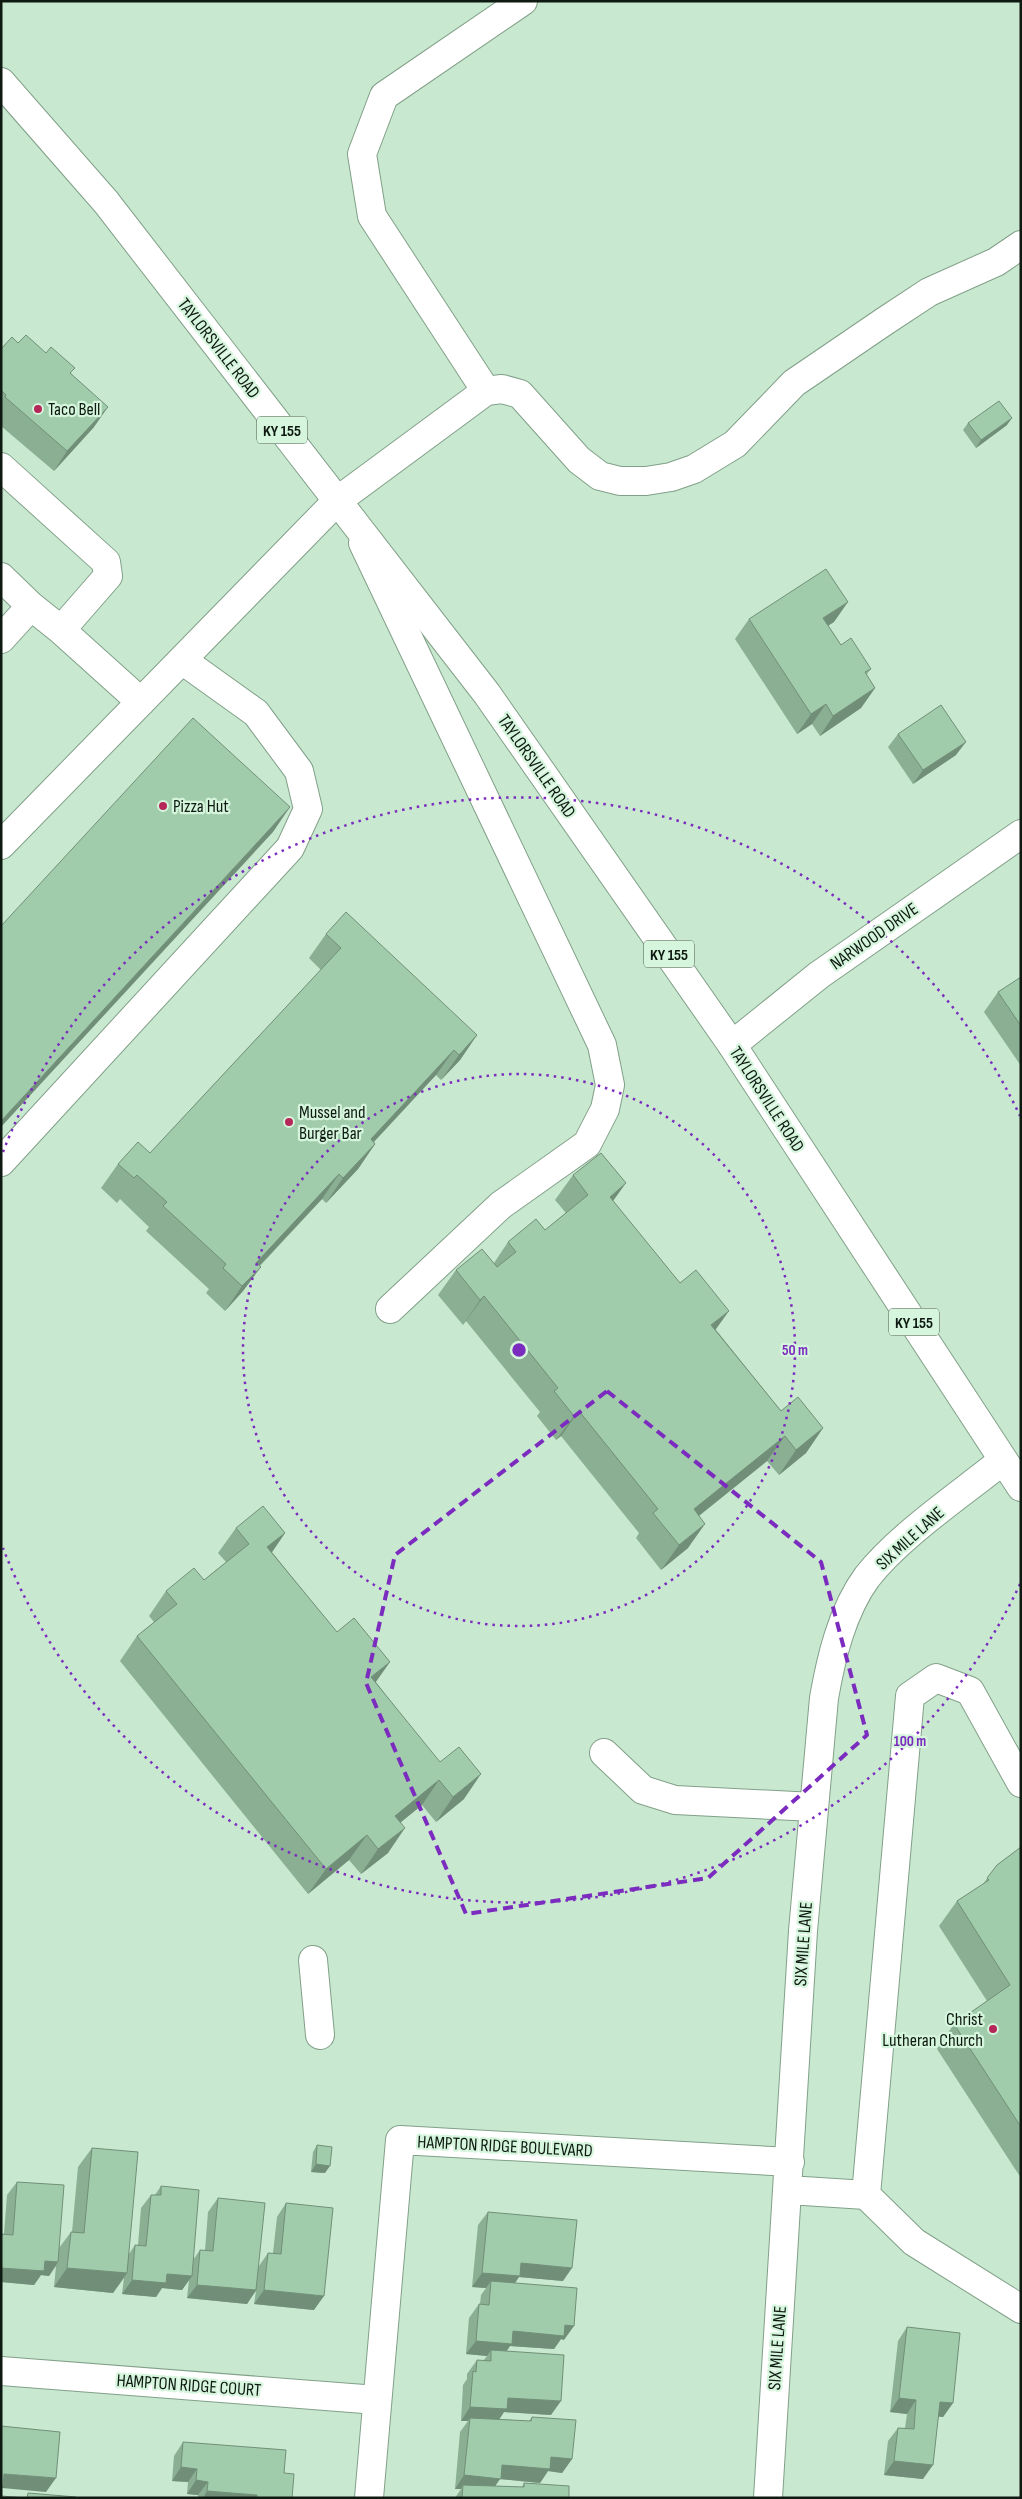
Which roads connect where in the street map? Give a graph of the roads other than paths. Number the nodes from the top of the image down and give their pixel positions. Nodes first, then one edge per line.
1 (523, 1) edge
2 (1, 82) edge
3 (1021, 246) edge
4 (486, 391) junction
5 (1, 467) edge
6 (344, 510) junction
7 (1, 577) edge
8 (31, 606) junction
9 (61, 630) junction
10 (1, 639) edge
11 (182, 660) junction
12 (141, 702) junction
13 (1021, 834) edge
14 (1, 846) edge
15 (732, 1045) junction
16 (1, 1162) edge
17 (390, 1309) dead end
18 (1002, 1461) junction
19 (1021, 1488) edge
20 (604, 1753) dead end
21 (1021, 1782) edge
22 (814, 1807) junction
23 (312, 1960) dead end
24 (320, 2035) dead end
25 (790, 2162) junction
26 (788, 2190) junction
27 (866, 2196) junction
28 (1021, 2309) edge
29 (1, 2371) edge
30 (377, 2400) junction
31 (369, 2498) edge
32 (768, 2498) edge

1 - 4 street
2 - 6 street, TAYLORSVILLE ROAD / KY 155
3 - 4 street
4 - 6 street
5 - 9 street
6 - 11 street
6 - 15 street, TAYLORSVILLE ROAD / KY 155
6 - 17 street
7 - 8 street
8 - 9 street
8 - 10 street
9 - 12 street
11 - 12 street
11 - 16 street
12 - 14 street
13 - 15 street, NARWOOD DRIVE
15 - 18 street, TAYLORSVILLE ROAD / KY 155
18 - 19 street, TAYLORSVILLE ROAD / KY 155
18 - 22 street, SIX MILE LANE
20 - 22 street
21 - 27 street
22 - 25 street, SIX MILE LANE
23 - 24 street
25 - 26 street, SIX MILE LANE
25 - 30 street, HAMPTON RIDGE BOULEVARD
26 - 27 street
26 - 32 street, SIX MILE LANE
27 - 28 street
29 - 30 street, HAMPTON RIDGE COURT
30 - 31 street, HAMPTON RIDGE BOULEVARD

